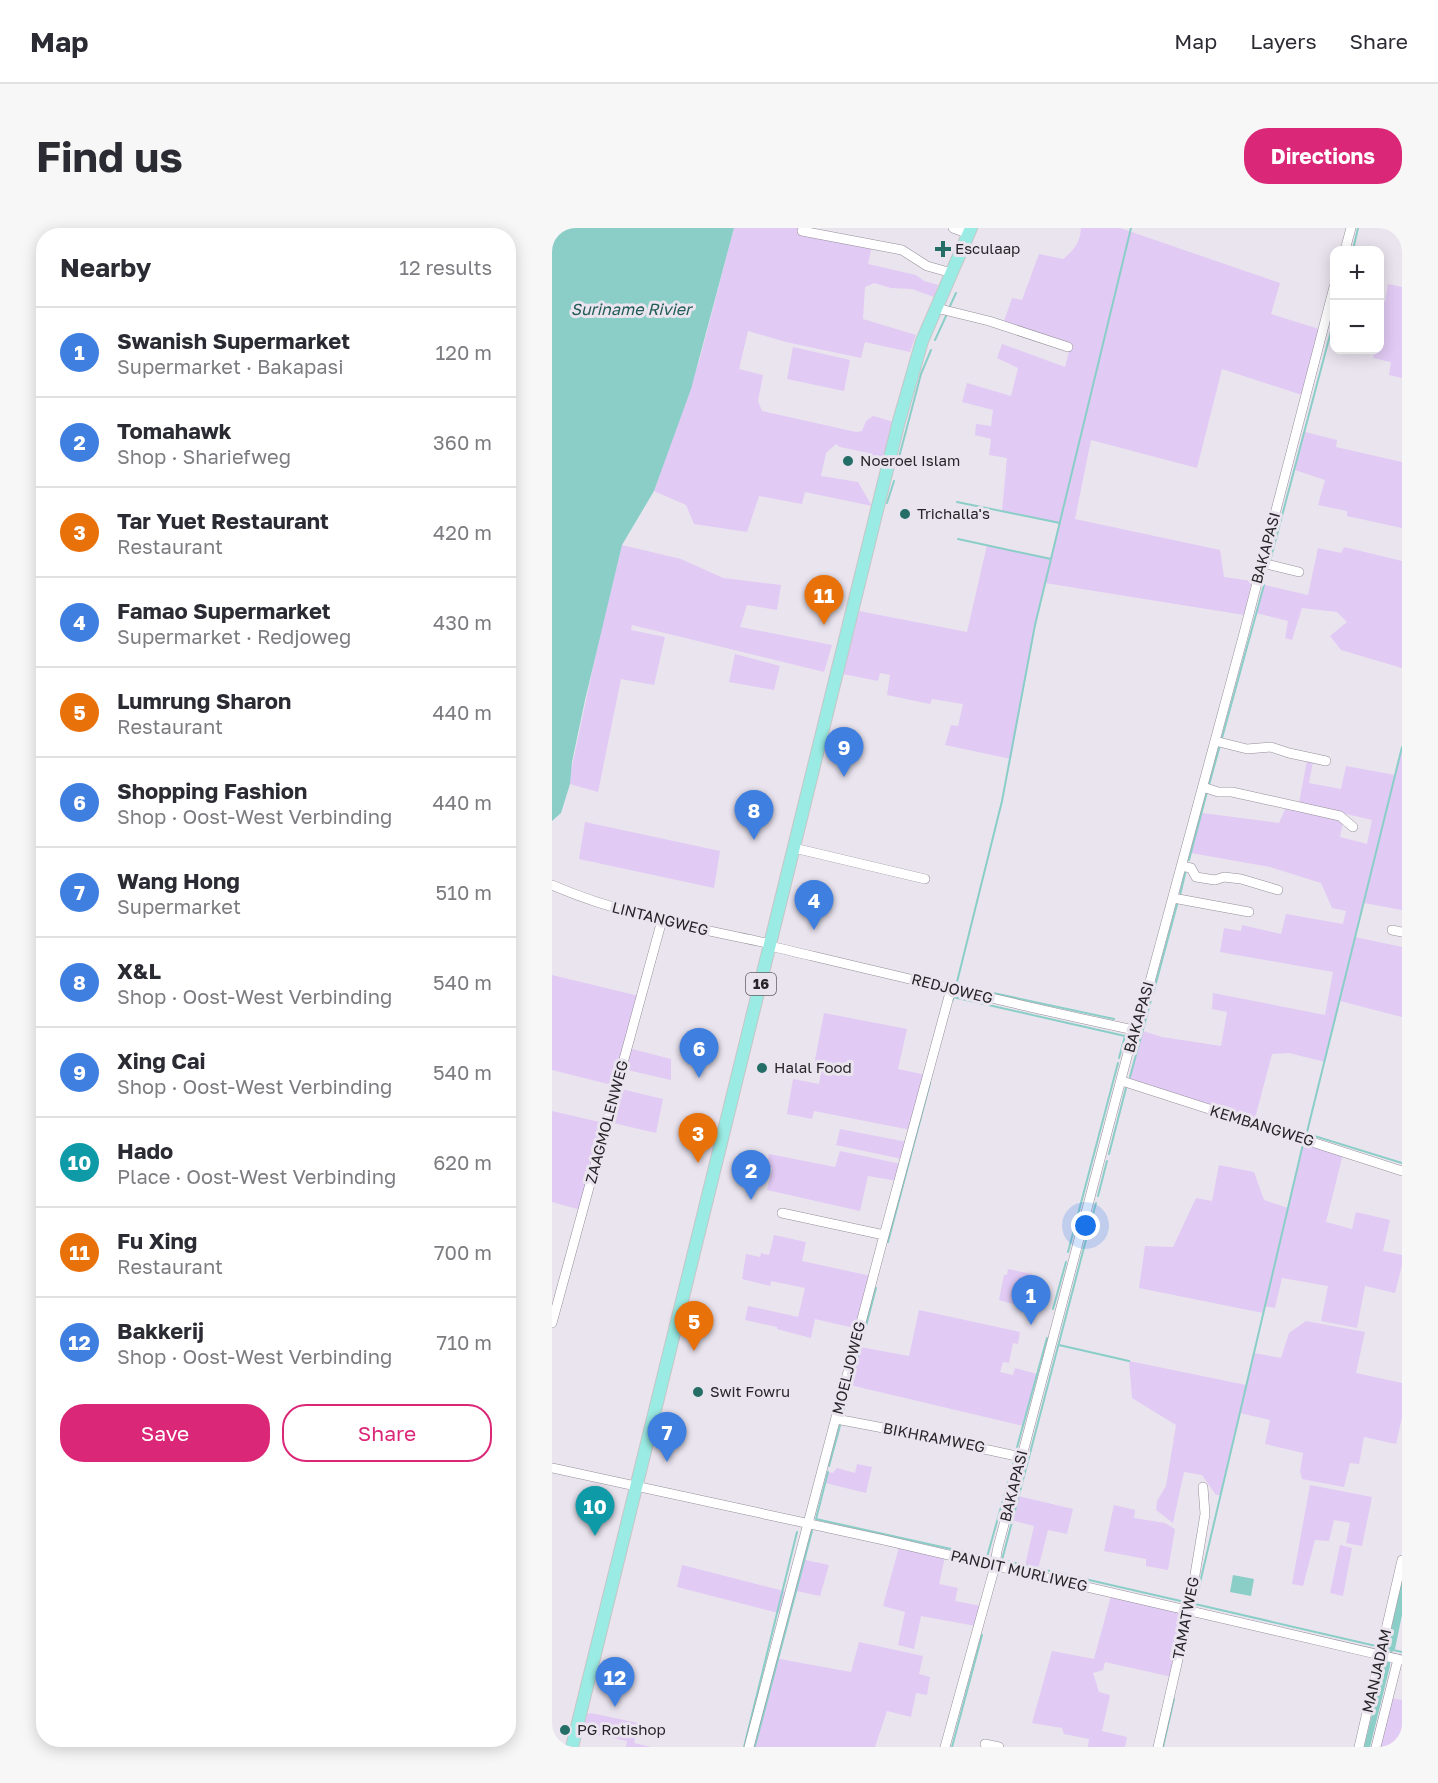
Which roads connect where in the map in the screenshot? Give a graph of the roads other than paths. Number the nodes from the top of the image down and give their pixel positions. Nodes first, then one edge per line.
1 (953, 228) edge
2 (1351, 228) edge
3 (802, 231) dead end
4 (970, 231) edge
5 (1346, 246) edge
6 (952, 273) junction
7 (1332, 300) edge
8 (936, 308) junction
9 (1068, 347) dead end
10 (1262, 562) junction
11 (1299, 572) dead end
12 (1215, 741) junction
13 (1326, 761) dead end
14 (1203, 787) junction
15 (1353, 827) dead end
16 (794, 848) junction
17 (1181, 866) junction
18 (924, 879) dead end
19 (552, 885) edge
20 (1278, 890) dead end
21 (1173, 898) junction
22 (1249, 912) dead end
23 (662, 920) junction
24 (1392, 930) dead end
25 (1402, 932) edge
26 (771, 945) junction
27 (951, 989) junction
28 (1134, 1030) junction
29 (1122, 1081) junction
30 (1402, 1171) edge
31 (782, 1213) dead end
32 (884, 1235) junction
33 (552, 1323) edge
34 (840, 1420) junction
35 (1021, 1457) junction
36 (552, 1468) edge
37 (636, 1486) junction
38 (1203, 1487) dead end
39 (808, 1524) junction
40 (1402, 1560) edge
41 (995, 1566) junction
42 (1189, 1611) junction
43 (1381, 1655) junction
44 (1398, 1659) edge
45 (985, 1744) dead end
46 (572, 1747) edge
47 (749, 1747) edge
48 (945, 1747) edge
49 (999, 1747) edge
50 (1158, 1747) edge
51 (1359, 1747) edge
52 (1376, 1747) edge

1 - 4 street
2 - 5 street
3 - 6 street
4 - 6 main road, 16
6 - 8 main road, 16
7 - 10 street, BAKAPASI
8 - 9 street
8 - 16 main road, 16
10 - 11 street
10 - 12 street, BAKAPASI
12 - 13 street
12 - 14 street, BAKAPASI
14 - 15 street
14 - 17 street, BAKAPASI
16 - 18 street
16 - 26 main road, 16
17 - 20 street
17 - 21 street, BAKAPASI
19 - 23 street, LINTANGWEG
21 - 22 street
21 - 28 street, BAKAPASI
23 - 26 street, LINTANGWEG
23 - 33 street, ZAAGMOLENWEG
24 - 25 street
26 - 27 street, REDJOWEG
26 - 37 main road, 16
27 - 28 street, REDJOWEG
27 - 32 street, MOELJOWEG
28 - 29 street, BAKAPASI
29 - 30 street, KEMBANGWEG
29 - 35 street, BAKAPASI
31 - 32 street
32 - 34 street, MOELJOWEG
34 - 35 street, BIKHRAMWEG
34 - 39 street, MOELJOWEG
35 - 41 street, BAKAPASI
36 - 37 street
37 - 39 street, PANDIT MURLIWEG
37 - 46 main road, 16
38 - 42 street, TAMATWEG
39 - 41 street, PANDIT MURLIWEG
39 - 47 street, MOELJOWEG
40 - 43 street, MANJADAM
41 - 42 street, PANDIT MURLIWEG
41 - 48 street, BAKAPASI
42 - 43 street, PANDIT MURLIWEG
42 - 50 street, TAMATWEG
43 - 44 street, PANDIT MURLIWEG
43 - 51 street, MANJADAM
44 - 52 street
45 - 49 street

